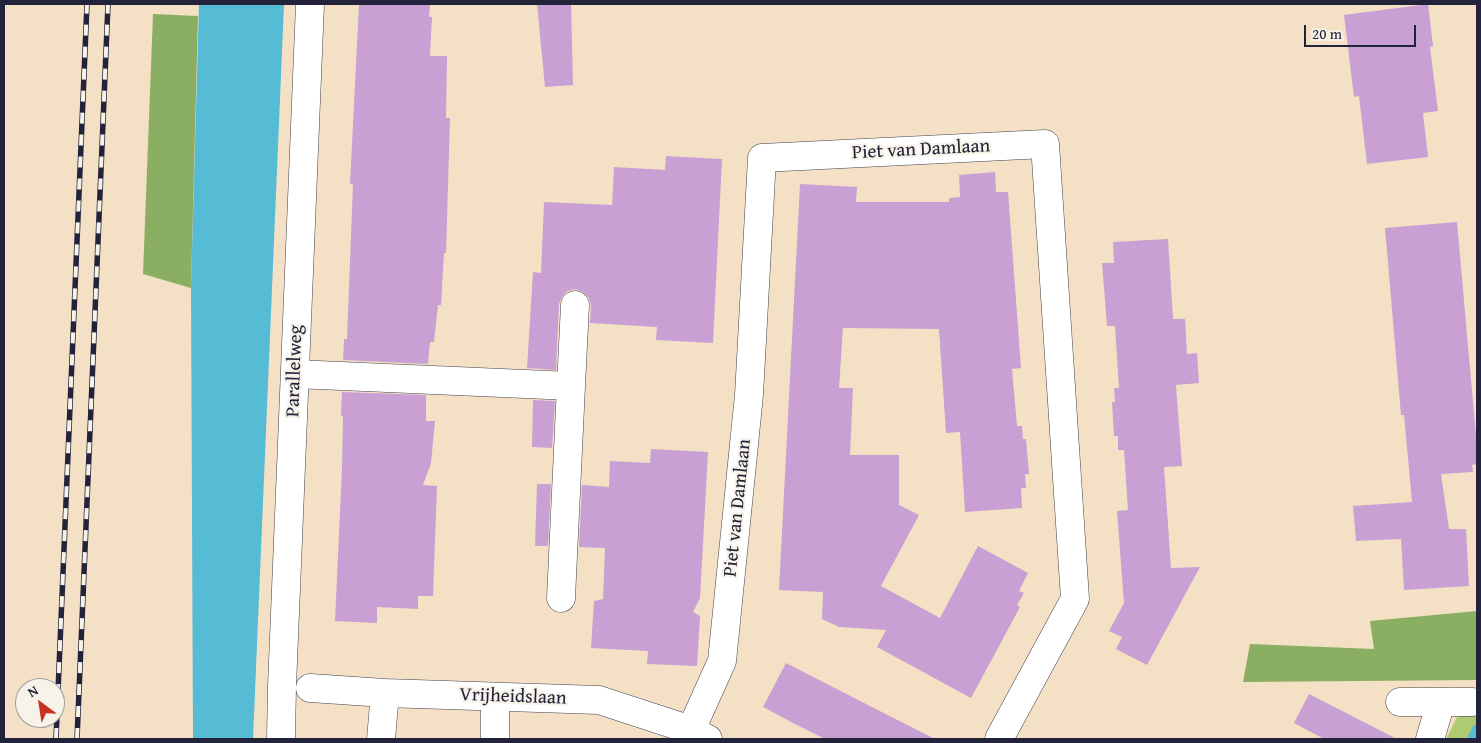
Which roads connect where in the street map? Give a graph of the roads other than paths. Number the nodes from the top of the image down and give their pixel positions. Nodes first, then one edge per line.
1 (310, 4) edge
2 (575, 304) dead end
3 (295, 374) junction
4 (571, 386) junction
5 (561, 598) dead end
6 (310, 688) dead end
7 (385, 693) junction
8 (495, 697) junction
9 (1400, 702) dead end
10 (1441, 702) junction
11 (1473, 702) dead end
12 (699, 735) edge
13 (281, 739) edge
14 (381, 739) edge
15 (494, 739) edge
16 (999, 739) edge
17 (1430, 739) edge

1 - 3 street, Parallelweg
2 - 4 street
3 - 4 street
3 - 13 street, Parallelweg
4 - 5 street
6 - 7 street, Vrijheidslaan
7 - 8 street, Vrijheidslaan
7 - 14 street
8 - 12 street, Vrijheidslaan
8 - 15 street
9 - 10 street
10 - 11 street
10 - 17 street
12 - 16 street, Piet van Damlaan

